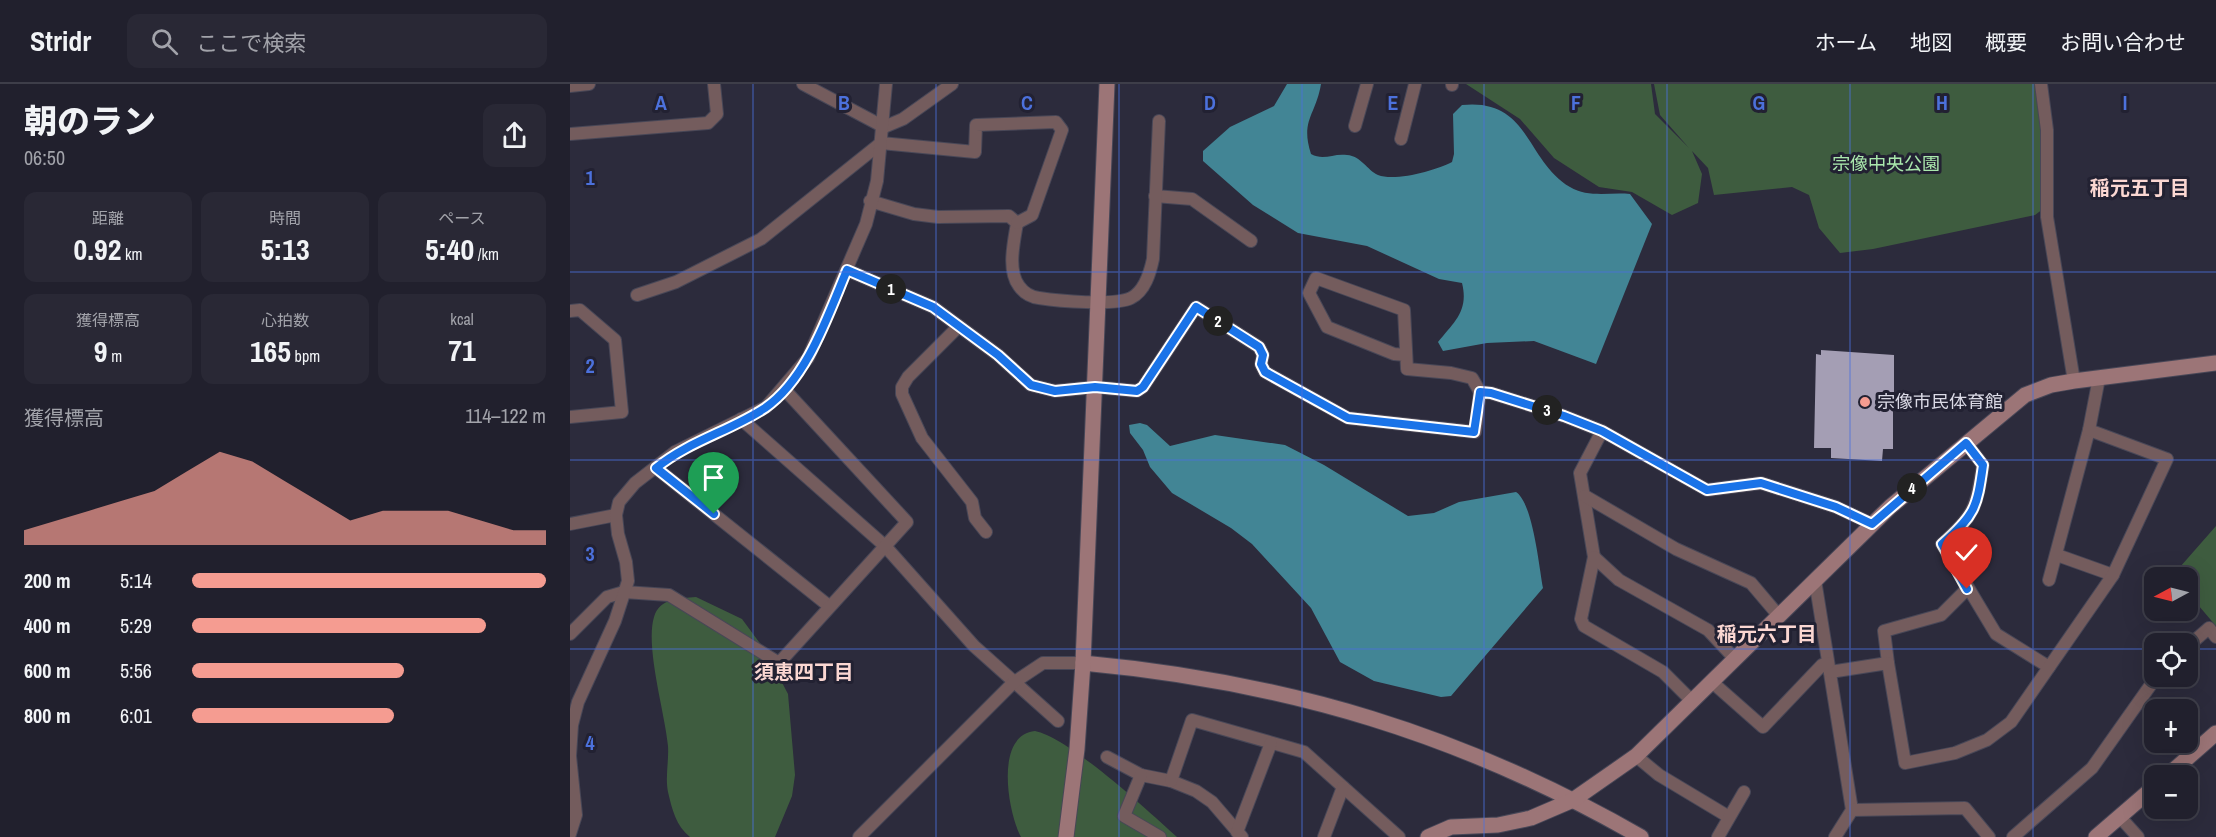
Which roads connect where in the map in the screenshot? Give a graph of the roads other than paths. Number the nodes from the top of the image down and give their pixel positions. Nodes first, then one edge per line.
1 (589, 84) edge
2 (714, 84) edge
3 (803, 84) edge
4 (886, 84) edge
5 (952, 84) edge
6 (1107, 84) edge
7 (1367, 84) edge
8 (1415, 84) edge
9 (2041, 84) edge
10 (570, 86) edge
11 (1159, 122) dead end
12 (1355, 126) dead end
13 (884, 128) junction
14 (570, 134) edge
15 (1401, 139) dead end
16 (881, 144) junction
17 (1155, 196) junction
18 (870, 201) junction
19 (1017, 224) junction
20 (1251, 241) dead end
21 (847, 270) junction
22 (637, 295) dead end
23 (1098, 301) junction
24 (570, 311) edge
25 (959, 326) junction
26 (1406, 355) junction
27 (2216, 363) edge
28 (2099, 378) junction
29 (2074, 381) junction
30 (1095, 387) junction
31 (784, 389) junction
32 (1480, 392) junction
33 (570, 417) edge
34 (741, 419) junction
35 (2089, 430) junction
36 (1602, 431) junction
37 (1966, 443) junction
38 (656, 468) junction
39 (1585, 496) junction
40 (616, 515) junction
41 (570, 524) edge
42 (1872, 524) junction
43 (986, 532) dead end
44 (885, 546) junction
45 (2057, 555) junction
46 (1594, 557) junction
47 (2113, 575) junction
48 (1815, 580) junction
49 (2049, 580) dead end
50 (1967, 589) junction
51 (624, 592) junction
52 (829, 606) junction
53 (1779, 616) junction
54 (570, 634) edge
55 (2216, 637) edge
56 (2198, 638) edge
57 (1735, 658) junction
58 (1083, 663) junction
59 (1888, 663) junction
60 (2049, 667) junction
61 (1829, 668) junction
62 (1712, 682) junction
63 (1013, 683) junction
64 (2149, 687) edge
65 (1691, 700) junction
66 (1058, 721) dead end
67 (2216, 733) edge
68 (1271, 743) junction
69 (1636, 756) junction
70 (1107, 757) dead end
71 (2180, 765) edge
72 (1141, 775) junction
73 (1171, 781) junction
74 (1343, 787) junction
75 (1744, 792) dead end
76 (2144, 796) edge
77 (1572, 800) junction
78 (1852, 810) junction
79 (573, 814) edge
80 (1729, 817) junction
81 (2120, 817) junction
82 (570, 834) edge
83 (1240, 835) edge
84 (859, 837) edge
85 (1066, 837) edge
86 (1161, 837) edge
87 (1324, 837) edge
88 (1399, 837) edge
89 (1428, 837) edge
90 (1641, 837) edge
91 (1718, 837) edge
92 (1835, 837) edge
93 (1989, 837) edge
94 (2013, 837) edge
95 (2096, 837) edge
96 (2138, 837) edge

1 - 10 street
2 - 14 street
3 - 13 street
4 - 13 street
5 - 13 street
6 - 23 street
7 - 12 street
8 - 15 street
9 - 29 street
11 - 17 street
13 - 16 street
16 - 18 street
16 - 19 street
16 - 22 street
17 - 20 street
17 - 23 street
18 - 19 street
18 - 21 street
19 - 23 street
21 - 25 street
21 - 31 street
23 - 30 street
24 - 33 street
25 - 30 street
25 - 43 street
26 - 26 street
26 - 32 street
27 - 28 street
28 - 29 street
28 - 35 street
29 - 37 street
30 - 32 street
30 - 58 street
31 - 34 street
31 - 44 street
32 - 36 street
34 - 38 street
34 - 44 street
35 - 45 street
35 - 47 street
36 - 39 street
36 - 42 street
37 - 42 street
37 - 50 street
38 - 40 street
38 - 52 street
39 - 46 street
39 - 53 street
40 - 41 street
40 - 51 street
42 - 48 street
44 - 52 street
44 - 63 street
45 - 47 street
45 - 49 street
46 - 57 street
46 - 65 street
47 - 60 street
48 - 53 street
48 - 61 street
50 - 59 street
50 - 60 street
51 - 52 street
51 - 54 street
51 - 79 street
53 - 57 street
55 - 56 street
57 - 62 street
58 - 63 street
58 - 77 street
58 - 85 street
59 - 60 street
59 - 61 street
61 - 62 street
61 - 78 street
62 - 65 street
63 - 66 street
63 - 84 street
64 - 94 street
65 - 69 street
67 - 71 street
68 - 73 street
68 - 74 street
68 - 83 street
69 - 77 street
69 - 80 street
70 - 72 street
72 - 73 street
72 - 86 street
73 - 83 street
74 - 87 street
74 - 88 street
75 - 80 street
76 - 81 street
77 - 89 street
77 - 90 street
78 - 92 street
78 - 93 street
79 - 82 street
80 - 91 street
81 - 95 street
81 - 96 street

